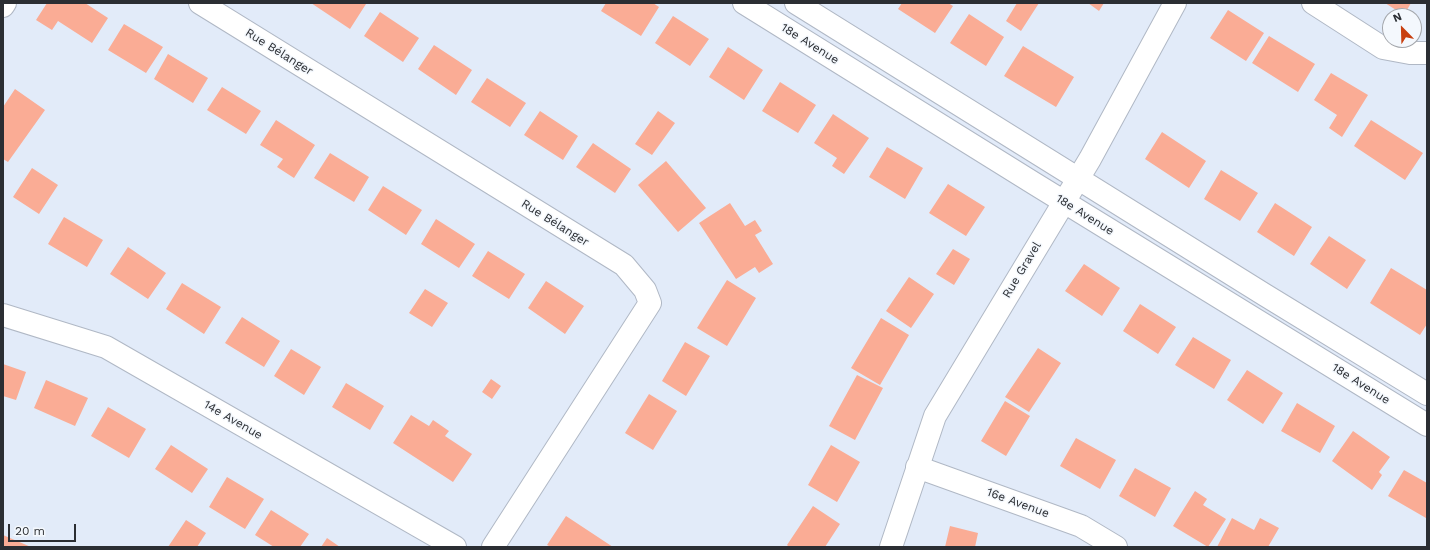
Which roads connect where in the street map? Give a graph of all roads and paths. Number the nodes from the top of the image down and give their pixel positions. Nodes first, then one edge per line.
1 (5, 3) edge
2 (200, 3) edge
3 (744, 3) edge
4 (796, 3) edge
5 (1175, 3) edge
6 (1313, 3) edge
7 (3, 6) edge
8 (1427, 53) edge
9 (1078, 179) junction
10 (1064, 202) junction
11 (3, 315) edge
12 (1427, 394) edge
13 (1427, 425) edge
14 (917, 467) junction
15 (455, 547) edge
16 (493, 547) edge
17 (891, 547) edge
18 (1116, 547) edge

1 - 7 street
2 - 16 street, Rue Bélanger
3 - 10 street, 18e Avenue
4 - 9 street
5 - 9 street, Rue Gravel
6 - 8 street
9 - 10 street, Rue Gravel
9 - 12 street
10 - 13 street, 18e Avenue
10 - 14 street, Rue Gravel
11 - 15 street, 14e Avenue
14 - 17 street, Rue Gravel
14 - 18 street, 16e Avenue

